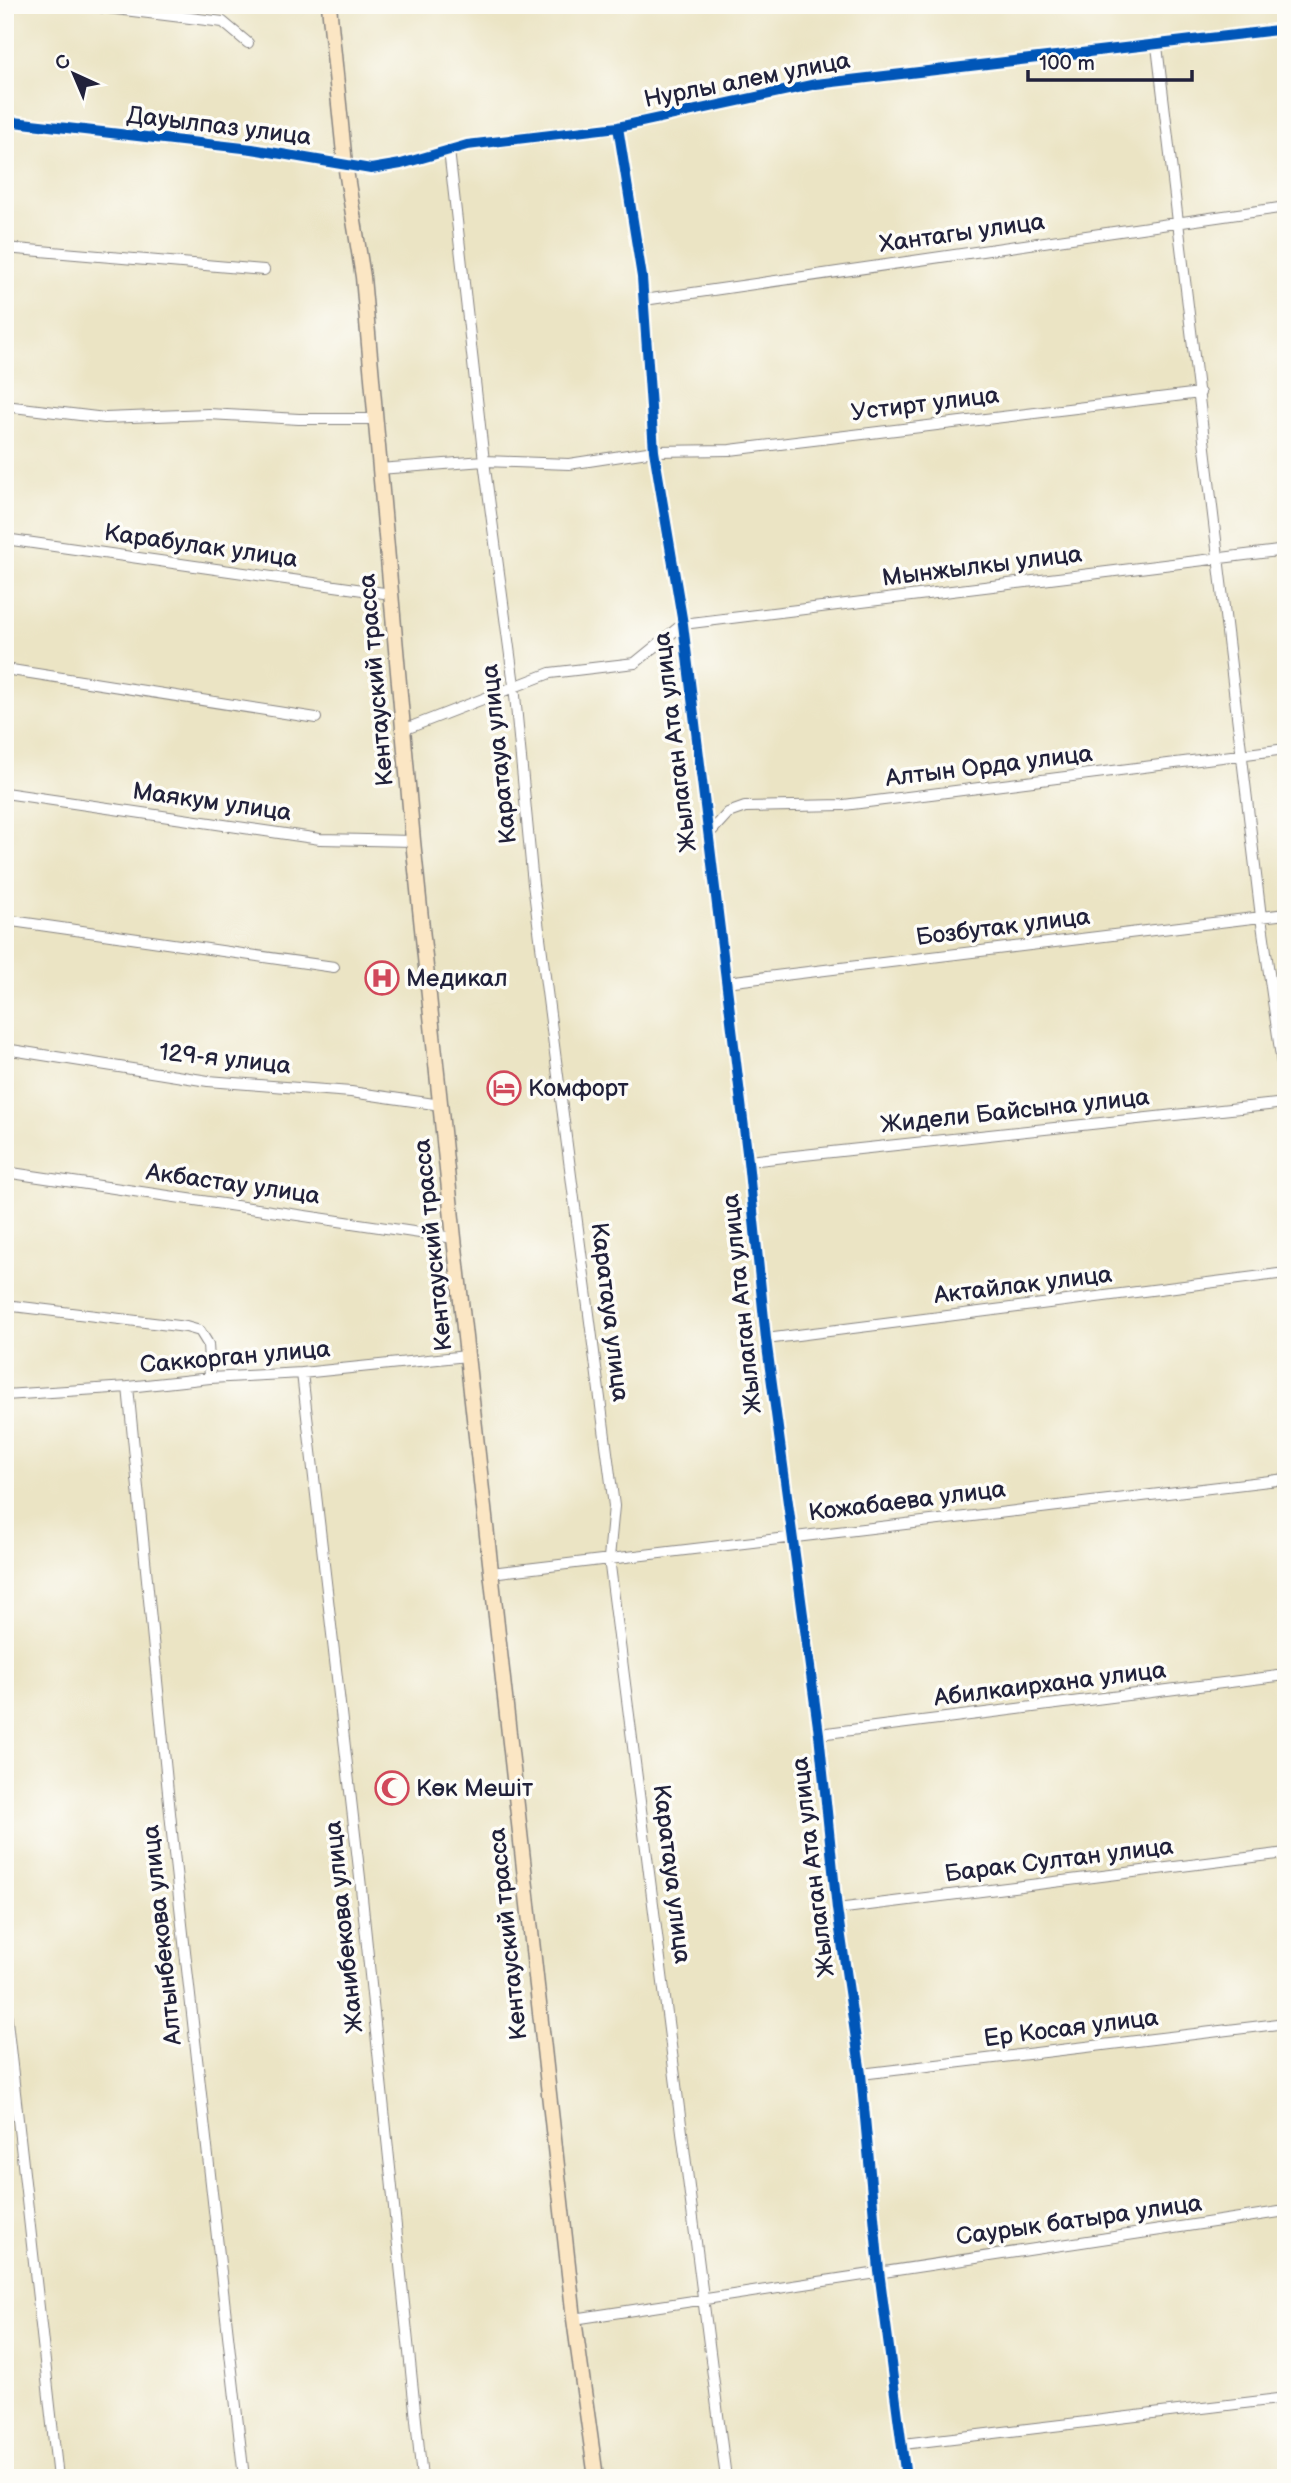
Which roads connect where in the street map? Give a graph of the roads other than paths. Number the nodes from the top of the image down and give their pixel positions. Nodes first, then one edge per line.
1 (83, 5) edge
2 (329, 5) edge
3 (1286, 29) edge
4 (248, 43) dead end
5 (1157, 46) junction
6 (5, 121) edge
7 (618, 127) junction
8 (449, 150) junction
9 (345, 164) junction
10 (1286, 206) edge
11 (1179, 222) junction
12 (5, 248) edge
13 (264, 270) dead end
14 (645, 300) junction
15 (1200, 393) junction
16 (5, 406) edge
17 (374, 419) junction
18 (654, 451) junction
19 (484, 461) junction
20 (379, 469) junction
21 (5, 539) edge
22 (1286, 551) edge
23 (1220, 558) junction
24 (391, 594) junction
25 (683, 624) junction
26 (5, 669) edge
27 (514, 685) junction
28 (316, 718) dead end
29 (403, 730) junction
30 (1286, 749) edge
31 (1244, 755) junction
32 (5, 793) edge
33 (708, 835) junction
34 (413, 841) junction
35 (1286, 914) edge
36 (1261, 917) junction
37 (5, 920) edge
38 (334, 967) dead end
39 (726, 982) junction
40 (5, 1049) edge
41 (1286, 1092) edge
42 (1286, 1103) edge
43 (441, 1105) junction
44 (748, 1161) junction
45 (5, 1172) edge
46 (454, 1238) junction
47 (1286, 1273) edge
48 (5, 1306) edge
49 (766, 1339) junction
50 (467, 1356) junction
51 (303, 1373) junction
52 (210, 1378) junction
53 (128, 1387) junction
54 (5, 1395) edge
55 (1286, 1479) edge
56 (791, 1535) junction
57 (609, 1558) junction
58 (491, 1573) junction
59 (1286, 1675) edge
60 (819, 1734) junction
61 (1286, 1853) edge
62 (837, 1909) junction
63 (5, 2003) edge
64 (1286, 2023) edge
65 (861, 2074) junction
66 (1286, 2211) edge
67 (879, 2271) junction
68 (705, 2300) junction
69 (574, 2319) junction
70 (1286, 2398) edge
71 (903, 2444) junction
72 (58, 2478) edge
73 (244, 2478) edge
74 (422, 2478) edge
75 (596, 2478) edge
76 (726, 2478) edge
77 (906, 2478) edge

1 - 4 street
2 - 9 main road, Кентауский трасса
3 - 5 street, Нурлы алем улица
5 - 7 street, Нурлы алем улица
5 - 11 street
6 - 9 street, Дауылпаз улица
7 - 8 street, Нурлы алем улица
7 - 14 street, Жылаган Ата улица
8 - 9 street, Нурлы алем улица
8 - 19 street, Каратауа улица
9 - 17 main road, Кентауский трасса
10 - 11 street, Хантагы улица
11 - 14 street, Хантагы улица
11 - 15 street
12 - 13 street
14 - 18 street, Жылаган Ата улица
15 - 18 street, Устирт улица
15 - 23 street
16 - 17 street
17 - 20 main road, Кентауский трасса
18 - 19 street, Устирт улица
18 - 25 street, Жылаган Ата улица
19 - 20 street, Устирт улица
19 - 27 street, Каратауа улица
20 - 24 main road, Кентауский трасса
21 - 24 street, Карабулак улица
22 - 23 street, Мынжылкы улица
23 - 25 street, Мынжылкы улица
23 - 31 street
24 - 29 main road, Кентауский трасса
25 - 27 street
25 - 33 street, Жылаган Ата улица
26 - 28 street
27 - 29 street
27 - 57 street, Каратауа улица
29 - 34 main road, Кентауский трасса
30 - 31 street, Алтын Орда улица
31 - 33 street, Алтын Орда улица
31 - 36 street
32 - 34 street, Маякум улица
33 - 39 street, Жылаган Ата улица
34 - 43 main road, Кентауский трасса
35 - 36 street, Бозбутак улица
36 - 39 street, Бозбутак улица
36 - 41 street
37 - 38 street
39 - 44 street, Жылаган Ата улица
40 - 43 street, 129-я улица
42 - 44 street, Жидели Байсына улица
43 - 46 main road, Кентауский трасса
44 - 49 street, Жылаган Ата улица
45 - 46 street, Акбастау улица
46 - 50 main road, Кентауский трасса
47 - 49 street, Актайлак улица
48 - 52 street
49 - 56 street, Жылаган Ата улица
50 - 51 street, Саккорган улица
50 - 58 main road, Кентауский трасса
51 - 52 street, Саккорган улица
51 - 74 street, Жанибекова улица
52 - 53 street, Саккорган улица
53 - 54 street, Саккорган улица
53 - 73 street, Алтынбекова улица
55 - 56 street, Кожабаева улица
56 - 57 street, Кожабаева улица
56 - 60 street, Жылаган Ата улица
57 - 58 street, Кожабаева улица
57 - 68 street, Каратауа улица
58 - 69 main road, Кентауский трасса
59 - 60 street, Абилкаирхана улица
60 - 62 street, Жылаган Ата улица
61 - 62 street, Барак Султан улица
62 - 65 street, Жылаган Ата улица
63 - 72 street
64 - 65 street, Ер Косая улица
65 - 67 street, Жылаган Ата улица
66 - 67 street, Саурык батыра улица
67 - 68 street, Саурык батыра улица
67 - 71 street, Жылаган Ата улица
68 - 69 street, Саурык батыра улица
68 - 76 street, Каратауа улица
69 - 75 main road, Кентауский трасса
70 - 71 street
71 - 77 street, Жылаган Ата улица

